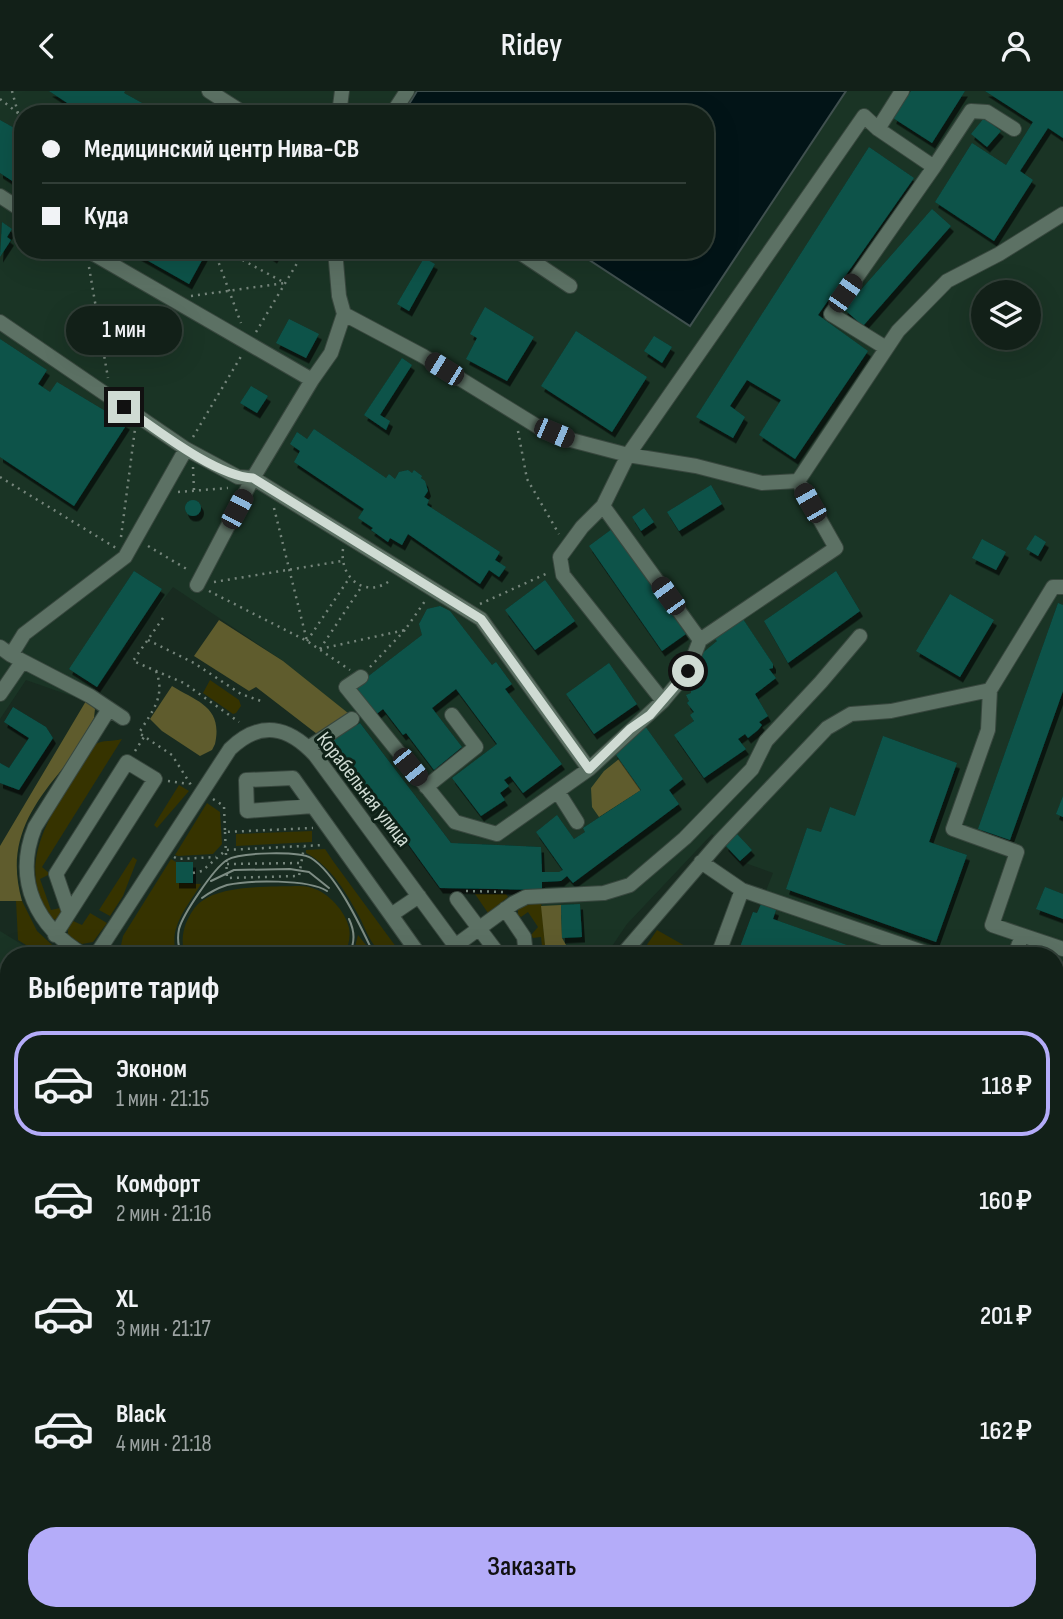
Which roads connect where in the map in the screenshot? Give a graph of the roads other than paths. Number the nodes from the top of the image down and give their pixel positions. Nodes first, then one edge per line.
1 (209, 91) edge
2 (902, 91) edge
3 (221, 105) edge
4 (878, 129) junction
5 (1014, 129) dead end
6 (934, 167) junction
7 (1063, 214) edge
8 (92, 259) edge
9 (336, 259) edge
10 (530, 259) edge
11 (570, 286) dead end
12 (344, 314) junction
13 (0, 323) edge
14 (887, 348) junction
15 (312, 380) junction
16 (189, 451) junction
17 (628, 454) junction
18 (798, 481) junction
19 (251, 482) junction
20 (603, 506) junction
21 (199, 581) road end
22 (1063, 587) edge
23 (860, 636) dead end
24 (700, 641) junction
25 (11, 655) edge
26 (361, 677) road end
27 (990, 690) junction
28 (0, 694) edge
29 (663, 701) junction
30 (109, 709) junction
31 (452, 715) dead end
32 (123, 718) dead end
33 (352, 719) dead end
34 (308, 748) junction
35 (589, 769) junction
36 (426, 787) junction
37 (558, 792) junction
38 (313, 806) junction
39 (577, 822) dead end
40 (701, 862) junction
41 (741, 890) junction
42 (458, 895) road end
43 (419, 896) junction
44 (511, 905) junction
45 (69, 912) junction
46 (391, 915) junction
47 (479, 928) junction
48 (55, 935) junction
49 (1022, 935) junction
50 (72, 947) edge
51 (101, 947) edge
52 (414, 947) edge
53 (455, 947) edge
54 (462, 947) edge
55 (493, 947) edge
56 (525, 947) edge
57 (629, 947) edge
58 (721, 947) edge
59 (908, 947) edge
60 (1018, 947) edge
61 (1057, 947) edge

1 - 3 street
2 - 4 street
4 - 6 street
4 - 17 street
5 - 6 street
6 - 14 street
7 - 14 street
8 - 15 street
9 - 12 street
10 - 11 street
12 - 15 street
12 - 17 street
13 - 16 street
14 - 18 street
15 - 19 street
16 - 19 street
16 - 25 street
17 - 18 street
17 - 20 street
18 - 24 street
19 - 21 street
19 - 35 street
20 - 24 street
20 - 29 street
22 - 27 street
23 - 44 street
24 - 29 street
25 - 28 street
25 - 30 street
26 - 36 street
27 - 40 street
27 - 49 street
29 - 35 street
30 - 32 street
30 - 48 street
31 - 36 street
33 - 34 street
34 - 43 street, Корабельная улица
34 - 51 street, Корабельная улица
35 - 37 street
36 - 37 street
37 - 39 street
38 - 38 street
38 - 46 street
40 - 41 street
40 - 57 street
41 - 58 street
41 - 59 street
42 - 47 street
43 - 46 street
43 - 53 street, Корабельная улица
44 - 47 street
44 - 56 street
45 - 45 street
45 - 48 street
46 - 52 street
47 - 54 street
47 - 55 street
48 - 50 street
49 - 60 street
49 - 61 street

